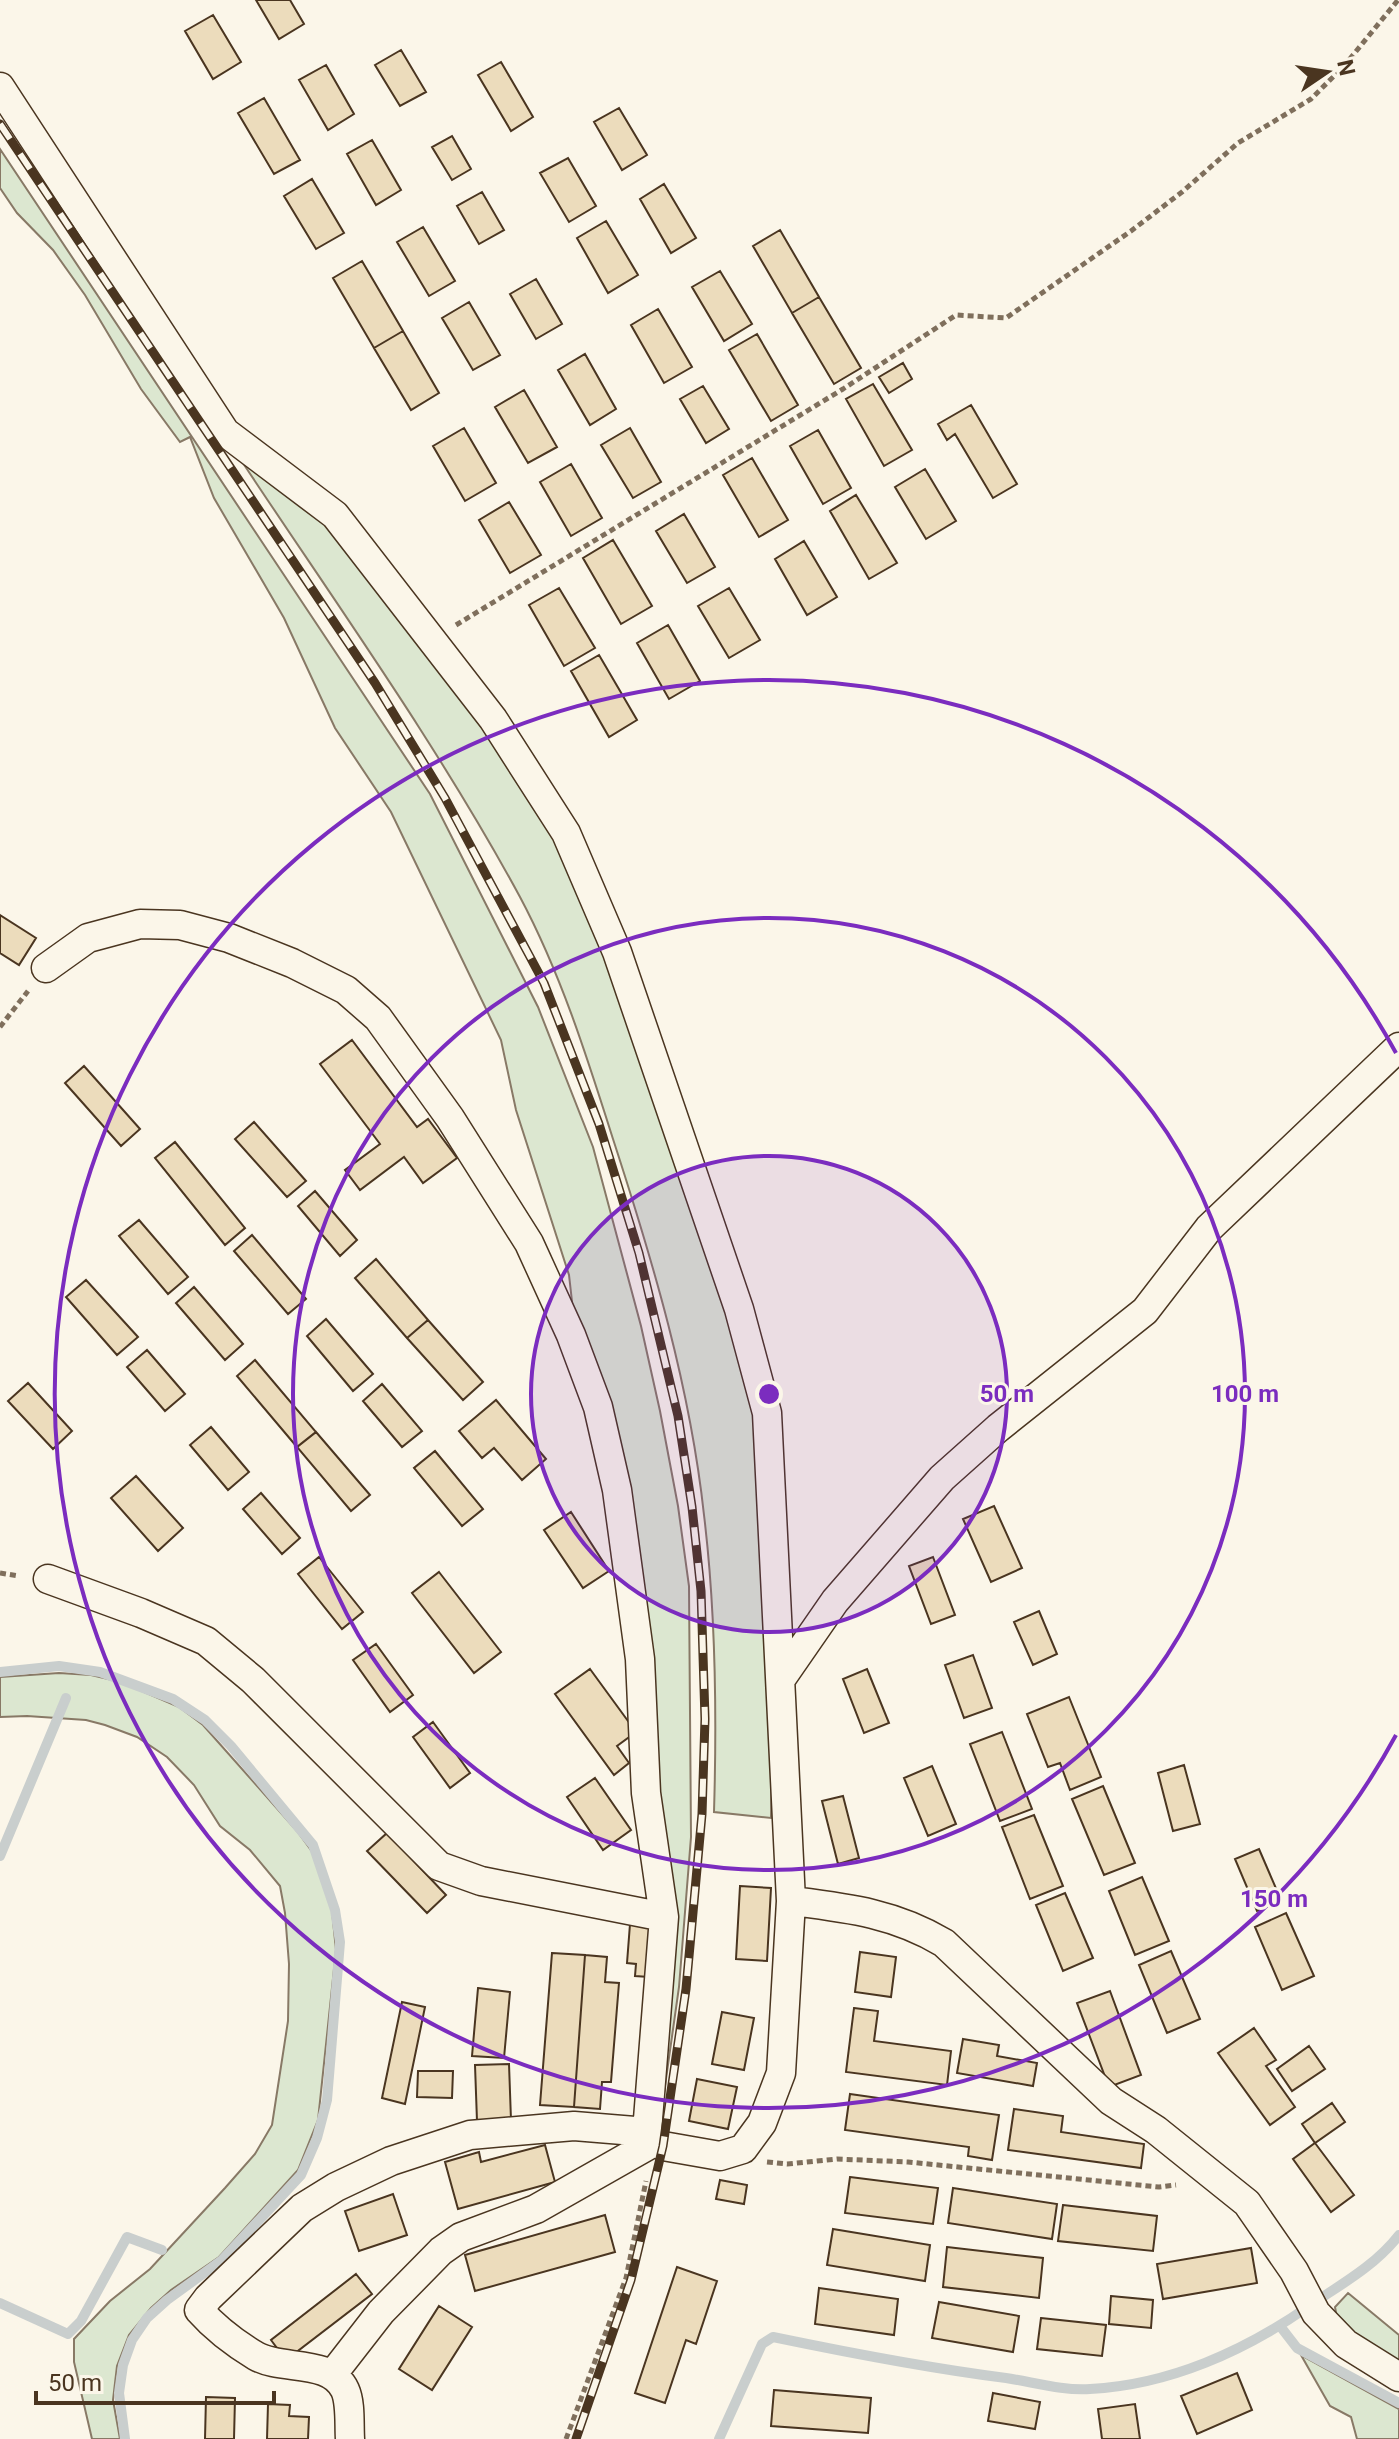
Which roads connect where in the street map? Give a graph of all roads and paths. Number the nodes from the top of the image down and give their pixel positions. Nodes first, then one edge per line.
1 (1398, 0) edge
2 (0, 87) edge
3 (431, 640) junction
4 (46, 968) joint
5 (0, 1027) edge
6 (1399, 1047) edge
7 (48, 1579) dead end
8 (781, 1679) junction
9 (791, 1901) junction
10 (664, 1917) junction
11 (650, 2137) junction
12 (743, 2149) junction
13 (1211, 2176) junction
14 (332, 2375) junction
15 (1399, 2377) edge
16 (350, 2439) edge
17 (566, 2439) edge

1 - 3 path
2 - 3 street
3 - 8 street
4 - 5 path
4 - 10 street
6 - 8 street
7 - 10 street
8 - 9 street
9 - 12 street
9 - 13 street
10 - 11 street
11 - 12 street
11 - 14 street
11 - 14 street
11 - 17 path
12 - 13 path
13 - 15 street
14 - 16 street

